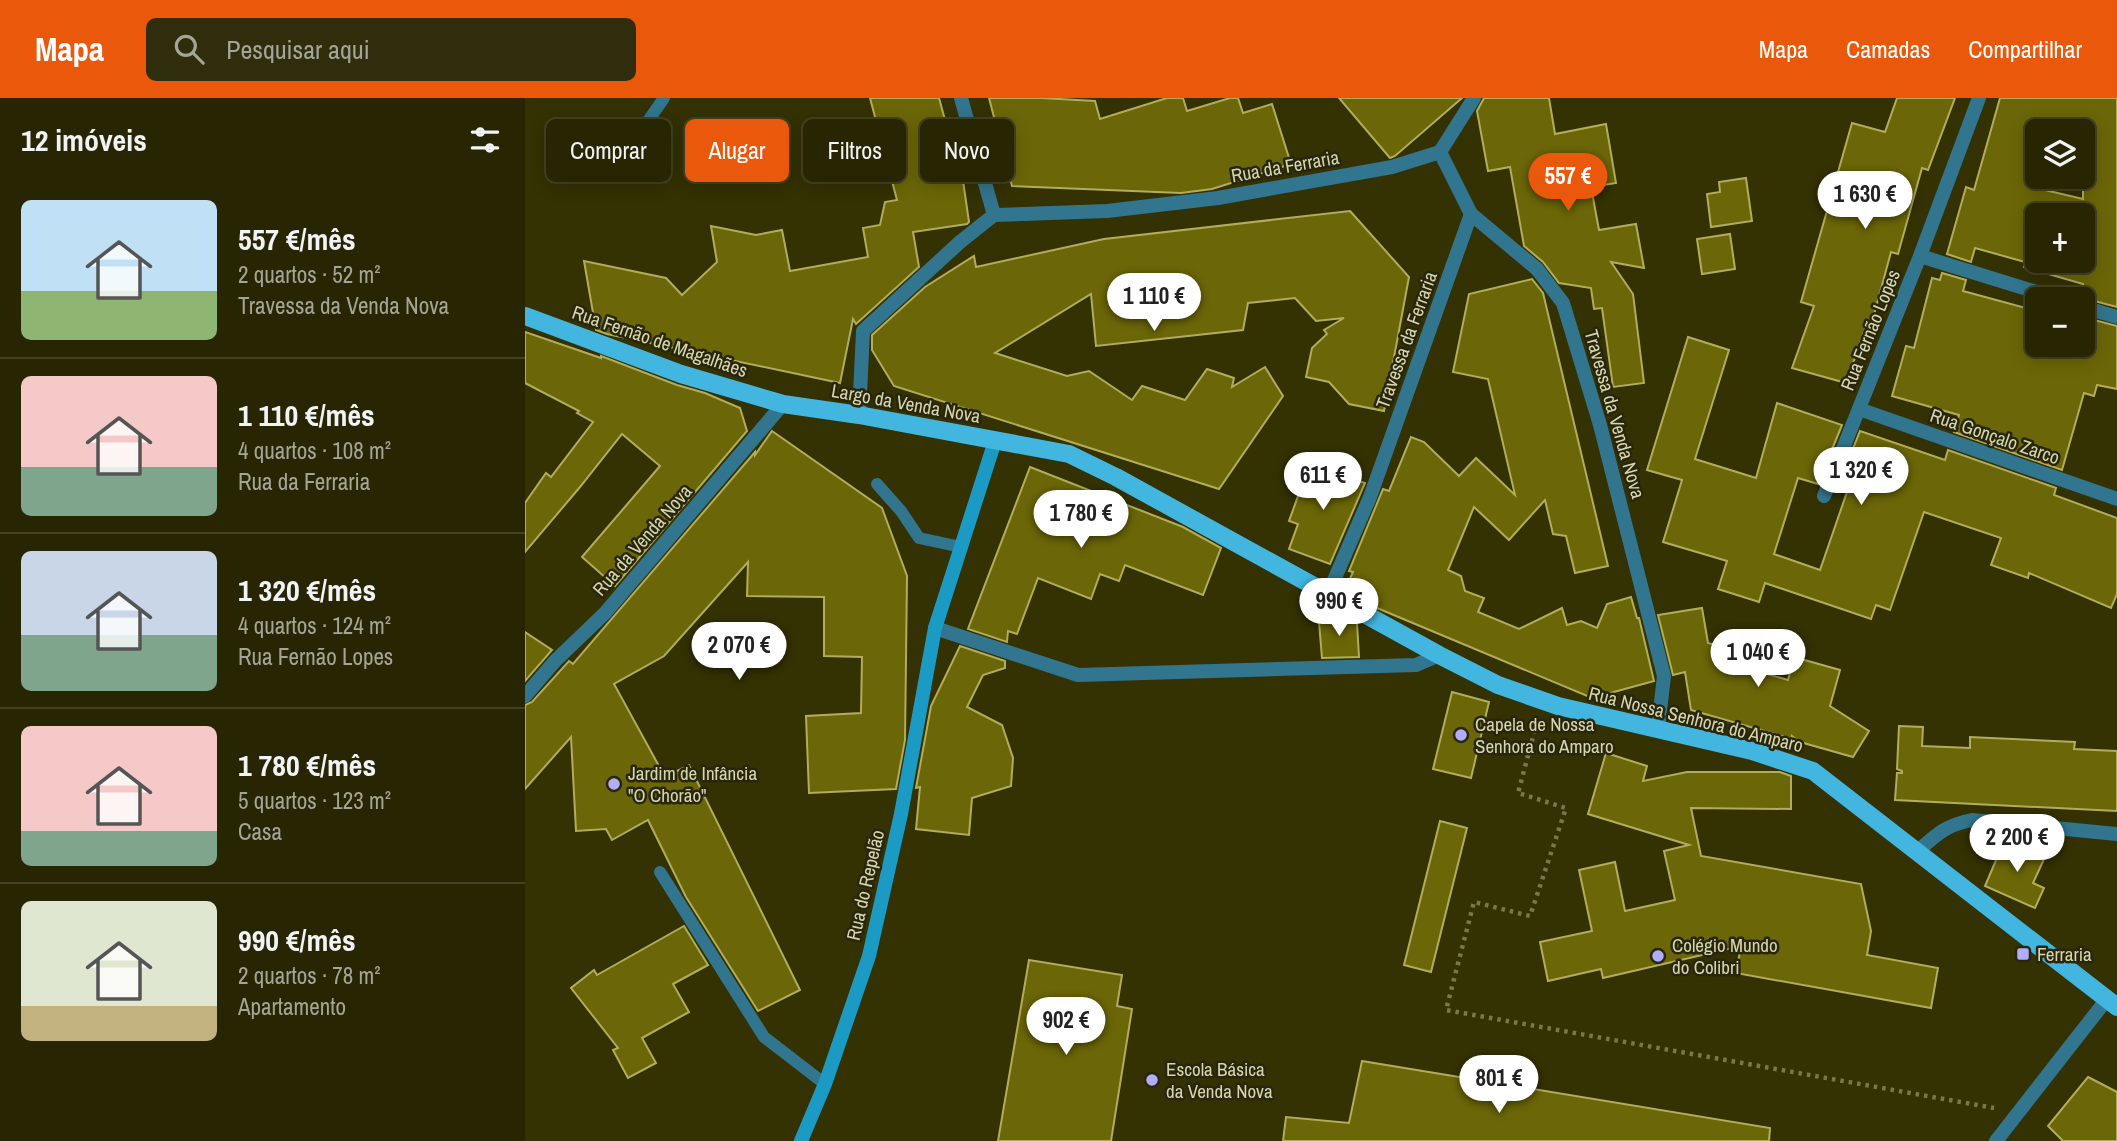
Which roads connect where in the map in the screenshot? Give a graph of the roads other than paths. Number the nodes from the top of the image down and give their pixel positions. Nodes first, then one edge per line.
1 (664, 98) edge
2 (961, 98) edge
3 (1474, 98) edge
4 (1979, 98) edge
5 (649, 119) edge
6 (1440, 152) junction
7 (1471, 214) junction
8 (994, 215) junction
9 (1920, 256) junction
10 (2025, 288) edge
11 (2095, 311) edge
12 (525, 316) edge
13 (2117, 317) edge
14 (783, 404) junction
15 (1859, 409) junction
16 (859, 415) junction
17 (995, 441) junction
18 (877, 484) dead end
19 (1824, 496) dead end
20 (2117, 499) edge
21 (961, 547) junction
22 (1328, 594) junction
23 (935, 628) junction
24 (1439, 655) junction
25 (525, 696) edge
26 (1658, 728) junction
27 (2117, 834) edge
28 (1918, 851) junction
29 (660, 872) dead end
30 (2112, 1003) edge
31 (825, 1084) junction
32 (814, 1112) junction
33 (801, 1141) edge
34 (807, 1141) edge
35 (1996, 1141) edge

1 - 5 lane
2 - 8 street
3 - 6 street
4 - 9 street, Rua Fernão Lopes
6 - 7 street, Travessa da Venda Nova
6 - 8 street, Rua da Ferraria
7 - 22 street, Travessa da Ferraria
7 - 26 street, Travessa da Venda Nova
8 - 16 street
9 - 10 street
9 - 15 street, Rua Fernão Lopes
11 - 13 street
12 - 14 main road, Rua Fernão de Magalhães
14 - 16 main road, Largo da Venda Nova
14 - 25 street, Rua da Venda Nova
15 - 19 street, Rua Fernão Lopes
15 - 20 street, Rua Gonçalo Zarco
16 - 17 main road, Largo da Venda Nova
17 - 21 street, Largo da Venda Nova
17 - 22 main road, Rua Nossa Senhora do Amparo
18 - 21 lane
21 - 23 street, Largo da Venda Nova
22 - 24 main road, Rua Nossa Senhora do Amparo
23 - 24 street
23 - 31 street, Rua do Repelão
24 - 26 main road, Rua Nossa Senhora do Amparo
26 - 28 main road, Rua Nossa Senhora do Amparo
27 - 28 street
28 - 30 main road, Rua Nossa Senhora do Amparo
29 - 31 lane
30 - 35 street
31 - 32 street, Rua do Repelão
32 - 33 street, Rua do Repelão
32 - 34 street

